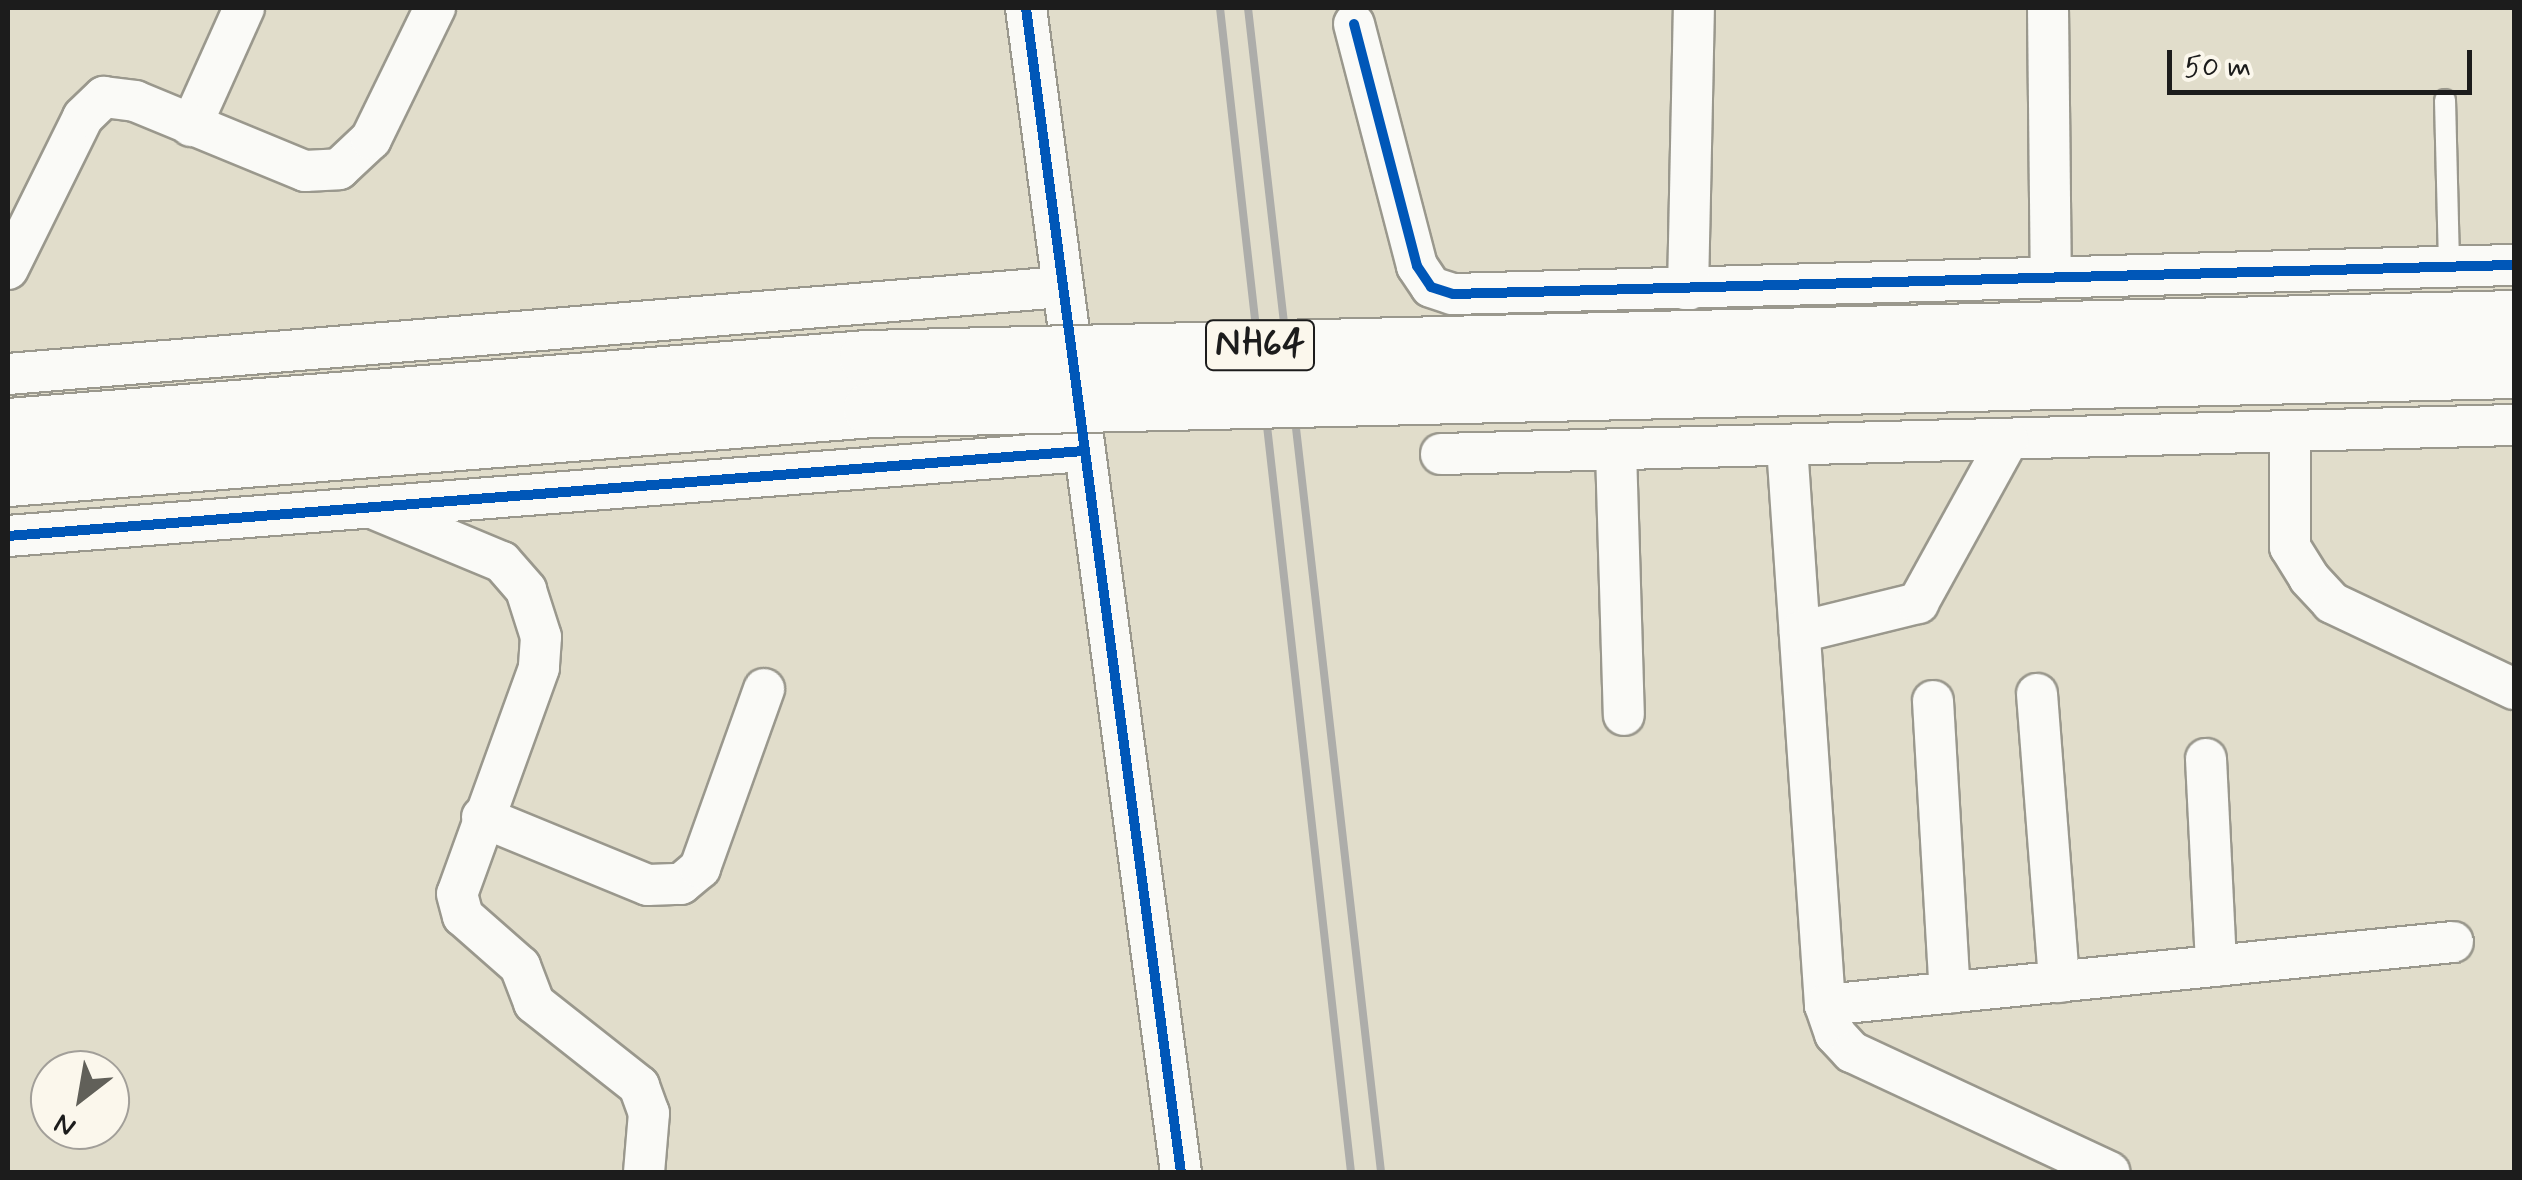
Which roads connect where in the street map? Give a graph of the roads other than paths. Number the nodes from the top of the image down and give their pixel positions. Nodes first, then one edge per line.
1 (244, 8) edge
2 (435, 8) edge
3 (1026, 8) edge
4 (1694, 8) edge
5 (2048, 8) edge
6 (1354, 24) dead end
7 (2445, 100) dead end
8 (191, 126) junction
9 (2514, 264) edge
10 (2449, 267) junction
11 (8, 269) edge
12 (2051, 274) junction
13 (1062, 287) junction
14 (1688, 290) junction
15 (2514, 318) edge
16 (2514, 370) edge
17 (8, 374) edge
18 (2514, 425) edge
19 (8, 426) edge
20 (2290, 432) junction
21 (2008, 440) junction
22 (1788, 446) junction
23 (1084, 451) junction
24 (1616, 451) junction
25 (1441, 454) dead end
26 (8, 478) edge
27 (364, 505) junction
28 (8, 536) edge
29 (1800, 632) junction
30 (2514, 688) edge
31 (764, 689) dead end
32 (2037, 694) dead end
33 (1933, 700) dead end
34 (1624, 715) dead end
35 (2206, 759) dead end
36 (482, 817) junction
37 (2453, 942) dead end
38 (2216, 966) junction
39 (2059, 982) junction
40 (1950, 993) junction
41 (1826, 1005) junction
42 (644, 1172) edge
43 (1181, 1172) edge
44 (2109, 1172) edge

1 - 8 street
2 - 8 street
3 - 13 street
4 - 14 street
5 - 12 street
6 - 14 street
7 - 10 lane
8 - 11 street
9 - 10 street
10 - 12 street
12 - 14 street
13 - 17 street
13 - 23 street
15 - 19 highway, NH64, bridge
16 - 26 highway, NH64, bridge
18 - 20 street
20 - 21 street
20 - 30 street
21 - 22 street
21 - 29 street
22 - 24 street
22 - 29 street
23 - 27 street
23 - 43 street
24 - 25 street
24 - 34 street
27 - 28 street
27 - 36 street
29 - 41 street
31 - 36 street
32 - 39 street
33 - 40 street
35 - 38 street
36 - 42 street
37 - 38 street
38 - 39 street
39 - 40 street
40 - 41 street
41 - 44 street

